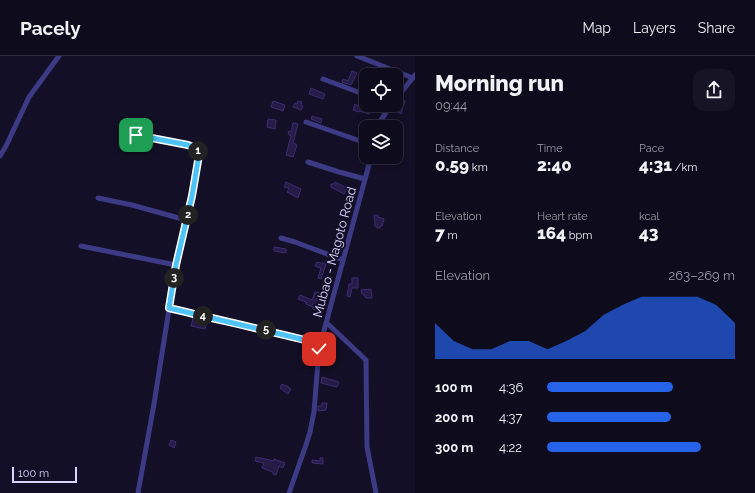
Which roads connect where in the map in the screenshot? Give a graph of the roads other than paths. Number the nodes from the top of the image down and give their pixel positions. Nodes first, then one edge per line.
1 (59, 56) edge
2 (357, 56) edge
3 (414, 76) edge
4 (324, 79) dead end
5 (403, 90) edge
6 (359, 92) edge
7 (306, 122) dead end
8 (136, 135) dead end
9 (359, 141) edge
10 (0, 156) edge
11 (308, 162) dead end
12 (369, 164) edge
13 (365, 179) junction
14 (98, 198) dead end
15 (186, 220) junction
16 (281, 238) dead end
17 (81, 246) dead end
18 (343, 260) junction
19 (176, 265) junction
20 (169, 308) junction
21 (327, 324) junction
22 (321, 344) junction
23 (138, 493) edge
24 (289, 493) edge
25 (376, 493) edge

1 - 10 street
2 - 3 street
3 - 5 street
4 - 6 street
7 - 9 street
8 - 15 street
11 - 13 street
12 - 13 street, Mubao - Magoto Road
13 - 18 street, Mubao - Magoto Road
14 - 15 street
15 - 19 street
16 - 18 street
17 - 19 street
18 - 21 street, Mubao - Magoto Road
19 - 20 street
20 - 22 street
20 - 23 street
21 - 22 street, Mubao - Magoto Road
21 - 25 street
22 - 24 street, Mubao - Magoto Road

